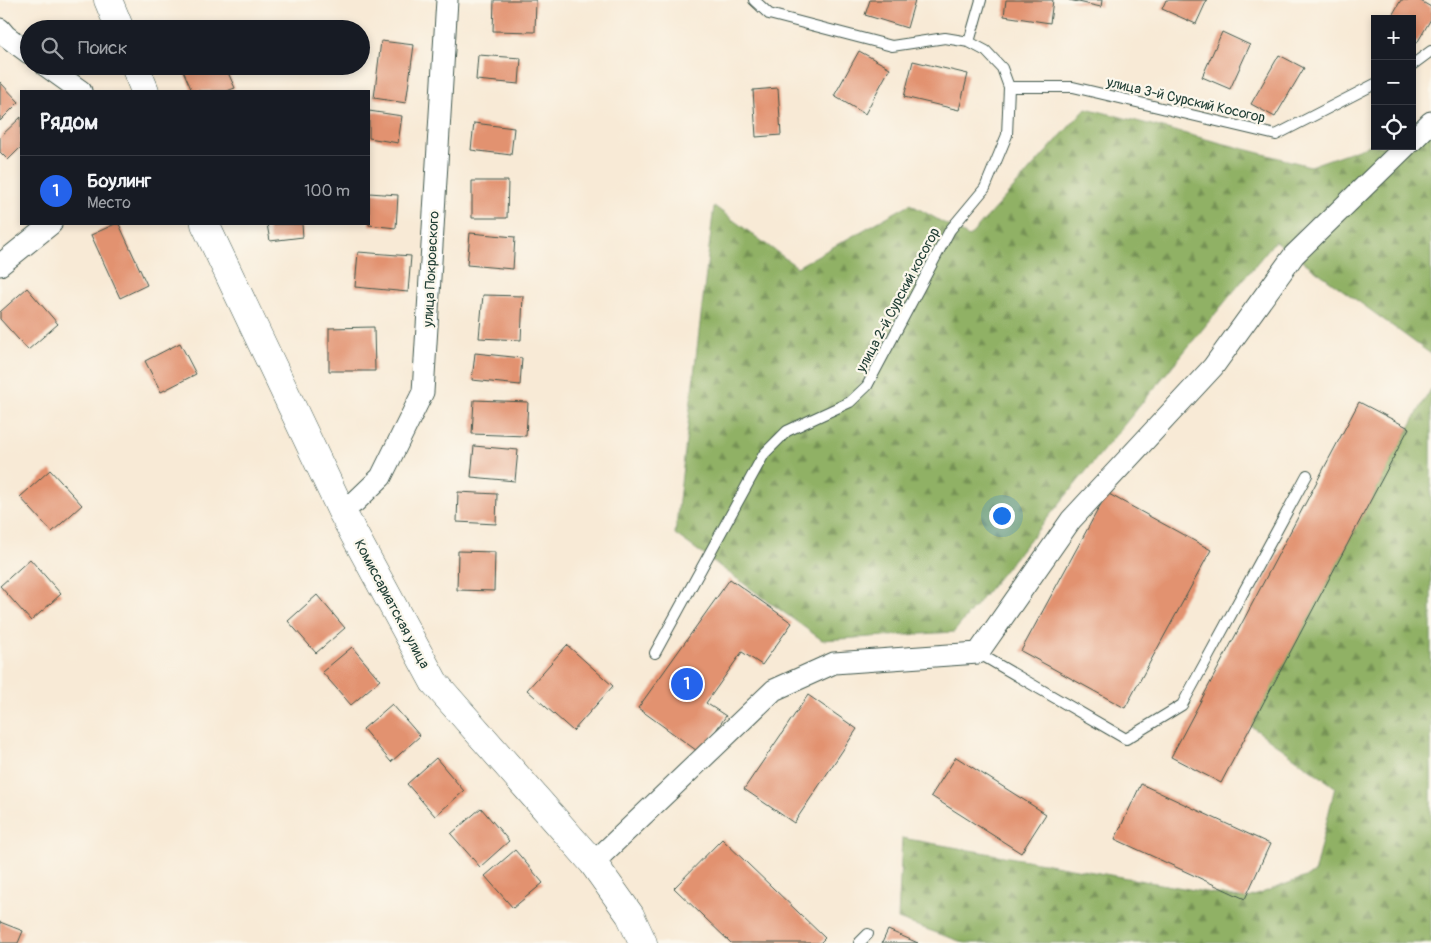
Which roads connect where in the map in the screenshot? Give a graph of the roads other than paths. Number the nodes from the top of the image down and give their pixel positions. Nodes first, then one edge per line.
1 (108, 0) edge
2 (447, 0) edge
3 (754, 0) edge
4 (981, 0) edge
5 (116, 20) edge
6 (0, 29) edge
7 (969, 42) junction
8 (20, 46) edge
9 (1431, 51) edge
10 (1416, 62) edge
11 (59, 75) edge
12 (139, 75) edge
13 (1371, 86) edge
14 (1009, 87) junction
15 (81, 90) edge
16 (145, 90) edge
17 (1431, 122) edge
18 (1416, 136) edge
19 (1402, 150) edge
20 (50, 225) edge
21 (205, 225) edge
22 (0, 265) edge
23 (1307, 475) dead end
24 (341, 510) junction
25 (655, 652) dead end
26 (978, 653) junction
27 (593, 864) junction
28 (868, 934) dead end
29 (643, 943) edge
30 (859, 943) edge

1 - 5 main road
2 - 24 street, улица Покровского
3 - 7 lane
4 - 7 lane
6 - 8 street
7 - 14 lane, улица 2-й Сурский косогор
9 - 10 lane
11 - 15 street
12 - 16 main road
13 - 14 lane, улица 3-й Сурский Косогор
14 - 25 lane, улица 2-й Сурский косогор
17 - 18 street
19 - 26 street
20 - 22 street
21 - 24 main road, Комиссариатская улица
23 - 26 lane
24 - 27 main road, Комиссариатская улица
26 - 27 street
27 - 29 main road, Комиссариатская улица
28 - 30 lane

